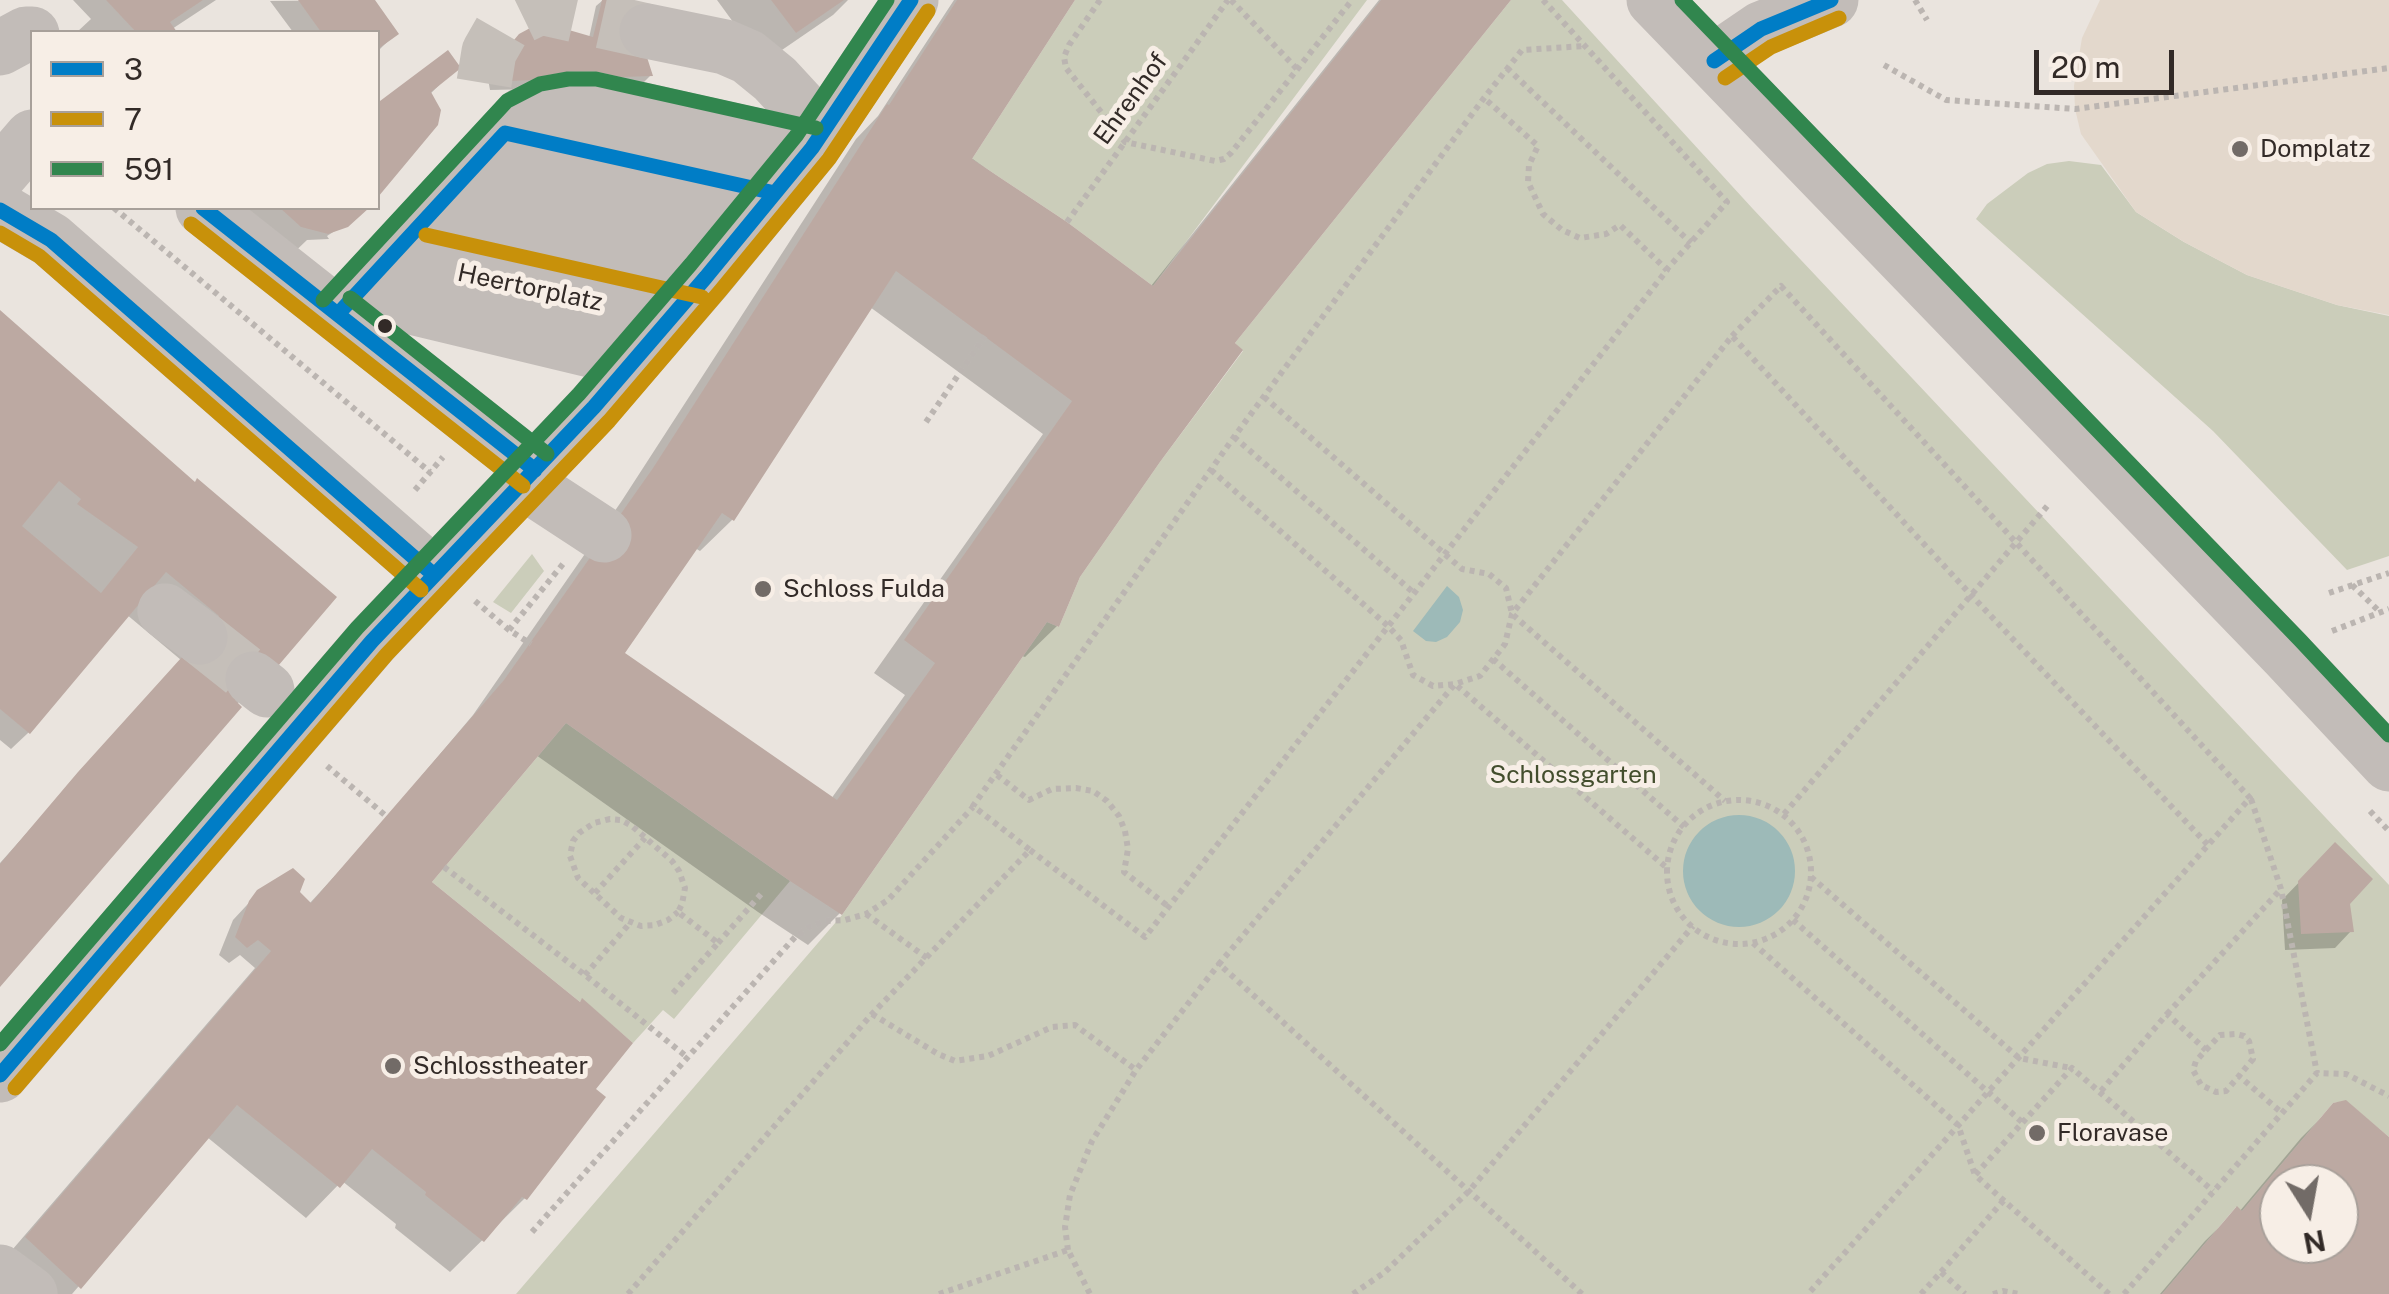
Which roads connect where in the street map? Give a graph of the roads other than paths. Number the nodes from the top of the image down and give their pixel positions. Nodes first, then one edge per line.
1 (911, 0) edge
2 (1654, 0) edge
3 (1832, 0) edge
4 (1775, 15) edge
5 (647, 31) tunnel mouth
6 (30, 34) edge
7 (0, 48) edge
8 (1714, 61) junction
9 (505, 133) junction
10 (30, 139) edge
11 (817, 139) junction
12 (0, 174) edge
13 (468, 174) junction
14 (0, 210) edge
15 (208, 210) edge
16 (759, 213) junction
17 (430, 214) junction
18 (706, 277) junction
19 (362, 289) junction
20 (669, 318) junction
21 (632, 360) junction
22 (529, 476) junction
23 (604, 534) dead end
24 (434, 576) junction
25 (2389, 764) edge
26 (0, 1075) edge
27 (0, 1272) edge
28 (30, 1294) edge

1 - 11 street
2 - 8 street
3 - 4 street
4 - 8 street
5 - 11 street
6 - 7 street
8 - 25 street
9 - 11 street
9 - 13 street
9 - 16 street
10 - 12 street
11 - 16 street
13 - 16 street
13 - 17 street
14 - 24 street
15 - 19 street, Heertorplatz
16 - 18 street
17 - 18 street, Heertorplatz
17 - 19 street
18 - 20 street
19 - 20 street, Heertorplatz
19 - 21 street, Heertorplatz
19 - 22 street, Heertorplatz
20 - 21 street
21 - 22 street
22 - 23 street, Heertorplatz
22 - 24 street
24 - 26 street
27 - 28 street

